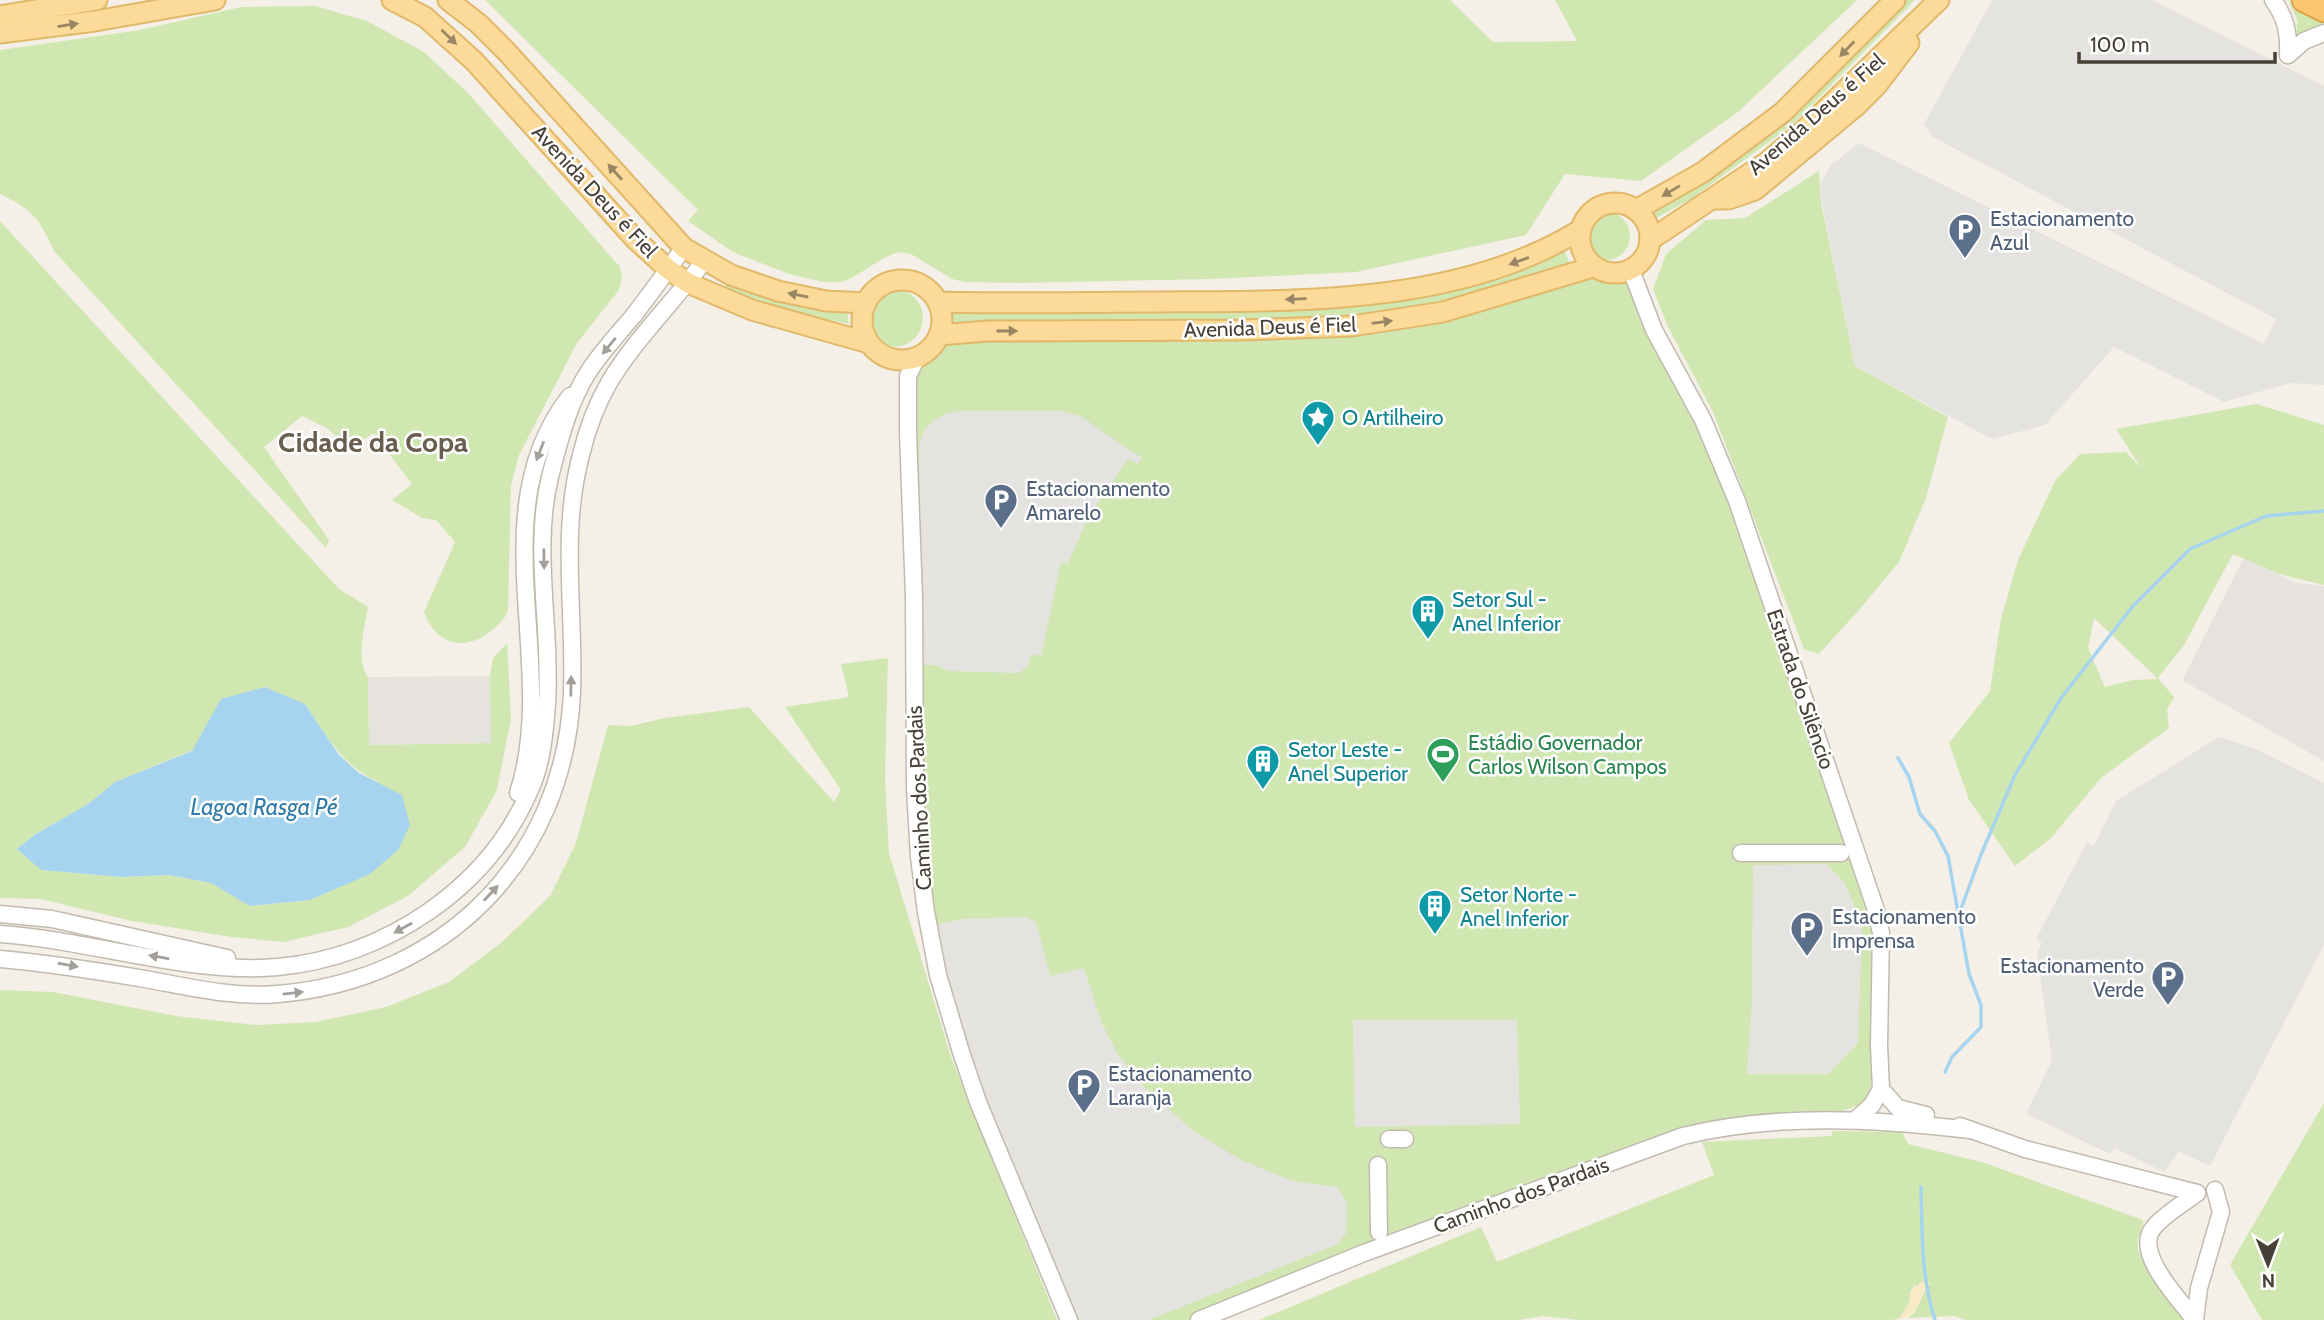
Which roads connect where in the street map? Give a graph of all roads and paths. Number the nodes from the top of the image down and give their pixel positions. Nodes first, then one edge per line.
1 (97, 0) edge
2 (215, 0) edge
3 (392, 0) edge
4 (448, 0) edge
5 (1895, 0) edge
6 (2273, 0) edge
7 (2304, 0) edge
8 (1935, 4) edge
9 (2324, 10) edge
10 (0, 16) edge
11 (0, 33) edge
12 (2324, 33) edge
13 (1636, 210) junction
14 (1580, 230) junction
15 (1650, 240) junction
16 (684, 248) junction
17 (704, 261) junction
18 (1593, 267) junction
19 (668, 269) junction
20 (1631, 270) junction
21 (688, 283) junction
22 (938, 302) junction
23 (866, 303) junction
24 (939, 335) junction
25 (869, 343) junction
26 (902, 368) junction
27 (1741, 853) dead end
28 (1841, 853) dead end
29 (0, 914) edge
30 (0, 934) edge
31 (0, 959) edge
32 (274, 967) junction
33 (1881, 1089) junction
34 (1855, 1119) junction
35 (1970, 1130) junction
36 (1378, 1165) dead end
37 (2215, 1190) dead end
38 (1379, 1232) dead end
39 (1069, 1320) edge
40 (1199, 1320) edge
41 (2195, 1320) edge

1 - 10 main road
11 -> 2 main road
3 -> 19 main road, Avenida Deus é Fiel
16 -> 4 main road, Avenida Deus é Fiel
5 -> 13 main road, Avenida Deus é Fiel
6 - 12 street
7 - 9 highway
8 - 15 main road, Avenida Deus é Fiel
13 - 14 main road
13 - 15 main road
14 - 18 main road
14 -> 22 main road, Avenida Deus é Fiel
15 - 20 main road
16 - 17 main road, Avenida Deus é Fiel
16 - 19 street
17 - 21 street
23 -> 17 main road, Avenida Deus é Fiel
18 - 20 main road
24 -> 18 main road, Avenida Deus é Fiel
19 - 21 main road, Avenida Deus é Fiel
19 -> 32 street
20 - 33 street, Estrada do Silêncio
21 - 25 main road, Avenida Deus é Fiel
31 -> 21 street
22 - 23 main road
22 - 24 main road
23 - 25 main road
24 - 26 main road
25 - 26 main road
26 - 39 street, Caminho dos Pardais
27 - 28 street
29 - 32 street
32 -> 30 street
33 - 34 street
33 - 35 street
34 - 35 street, Caminho dos Pardais
34 - 40 street, Caminho dos Pardais
35 - 41 street
36 - 38 street
37 - 41 street

